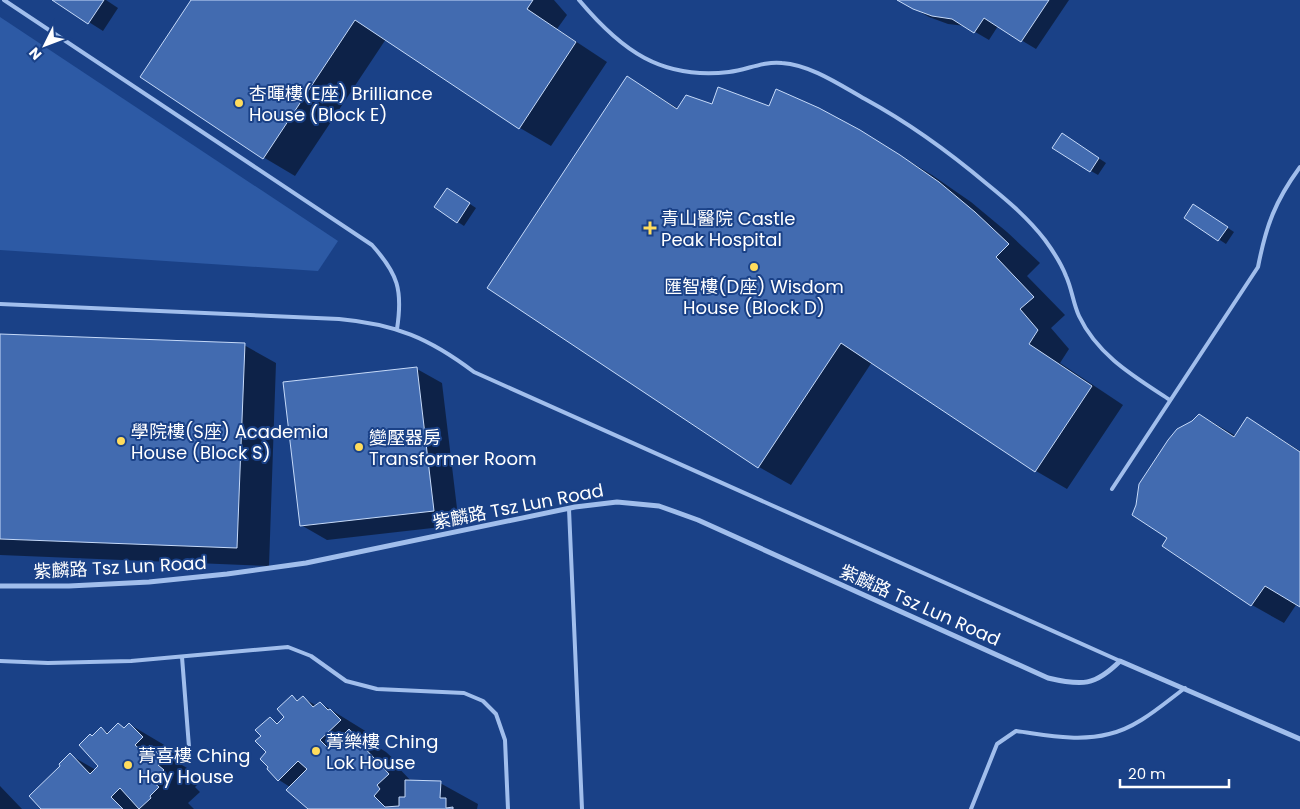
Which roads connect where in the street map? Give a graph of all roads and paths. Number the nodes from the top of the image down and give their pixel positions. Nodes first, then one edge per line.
1 (4, 0) edge
2 (579, 0) edge
3 (1300, 168) edge
4 (0, 304) edge
5 (397, 329) junction
6 (1170, 400) junction
7 (1112, 489) dead end
8 (569, 509) junction
9 (0, 586) edge
10 (182, 656) junction
11 (0, 661) edge
12 (1120, 661) junction
13 (1185, 688) junction
14 (1300, 738) edge
15 (189, 747) dead end
16 (508, 809) edge
17 (582, 809) edge
18 (971, 809) edge

1 - 5 lane
2 - 6 lane
3 - 6 lane
4 - 5 lane
5 - 12 lane
6 - 7 lane
8 - 9 street, 紫麟路 Tsz Lun Road
8 - 12 street, 紫麟路 Tsz Lun Road
8 - 17 lane
10 - 11 lane
10 - 15 lane
10 - 16 lane
12 - 13 street
13 - 14 street
13 - 18 lane

